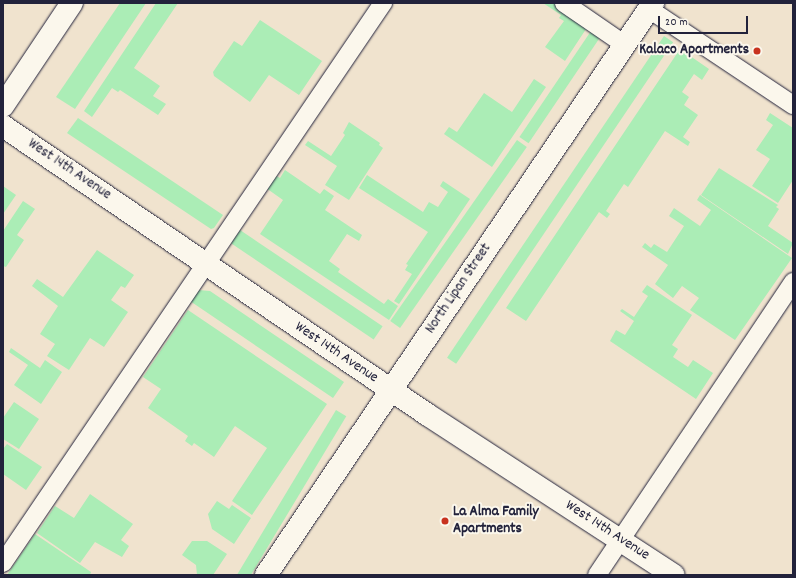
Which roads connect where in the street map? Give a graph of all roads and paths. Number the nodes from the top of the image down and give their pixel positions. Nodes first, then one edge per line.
1 (72, 3) edge
2 (383, 3) edge
3 (564, 3) edge
4 (651, 6) edge
5 (625, 45) junction
6 (793, 105) edge
7 (3, 106) edge
8 (3, 126) edge
9 (206, 264) junction
10 (793, 282) edge
11 (391, 390) junction
12 (621, 540) junction
13 (3, 563) edge
14 (266, 575) edge
15 (597, 575) edge
16 (673, 575) edge

1 - 7 street
2 - 9 lane
3 - 5 lane
4 - 5 street, North Lipan Street
4 - 6 lane
5 - 11 street, North Lipan Street
8 - 9 street, West 14th Avenue
9 - 11 street, West 14th Avenue
9 - 13 lane
10 - 12 lane
11 - 12 street, West 14th Avenue
11 - 14 street, North Lipan Street
12 - 15 lane
12 - 16 street, West 14th Avenue

